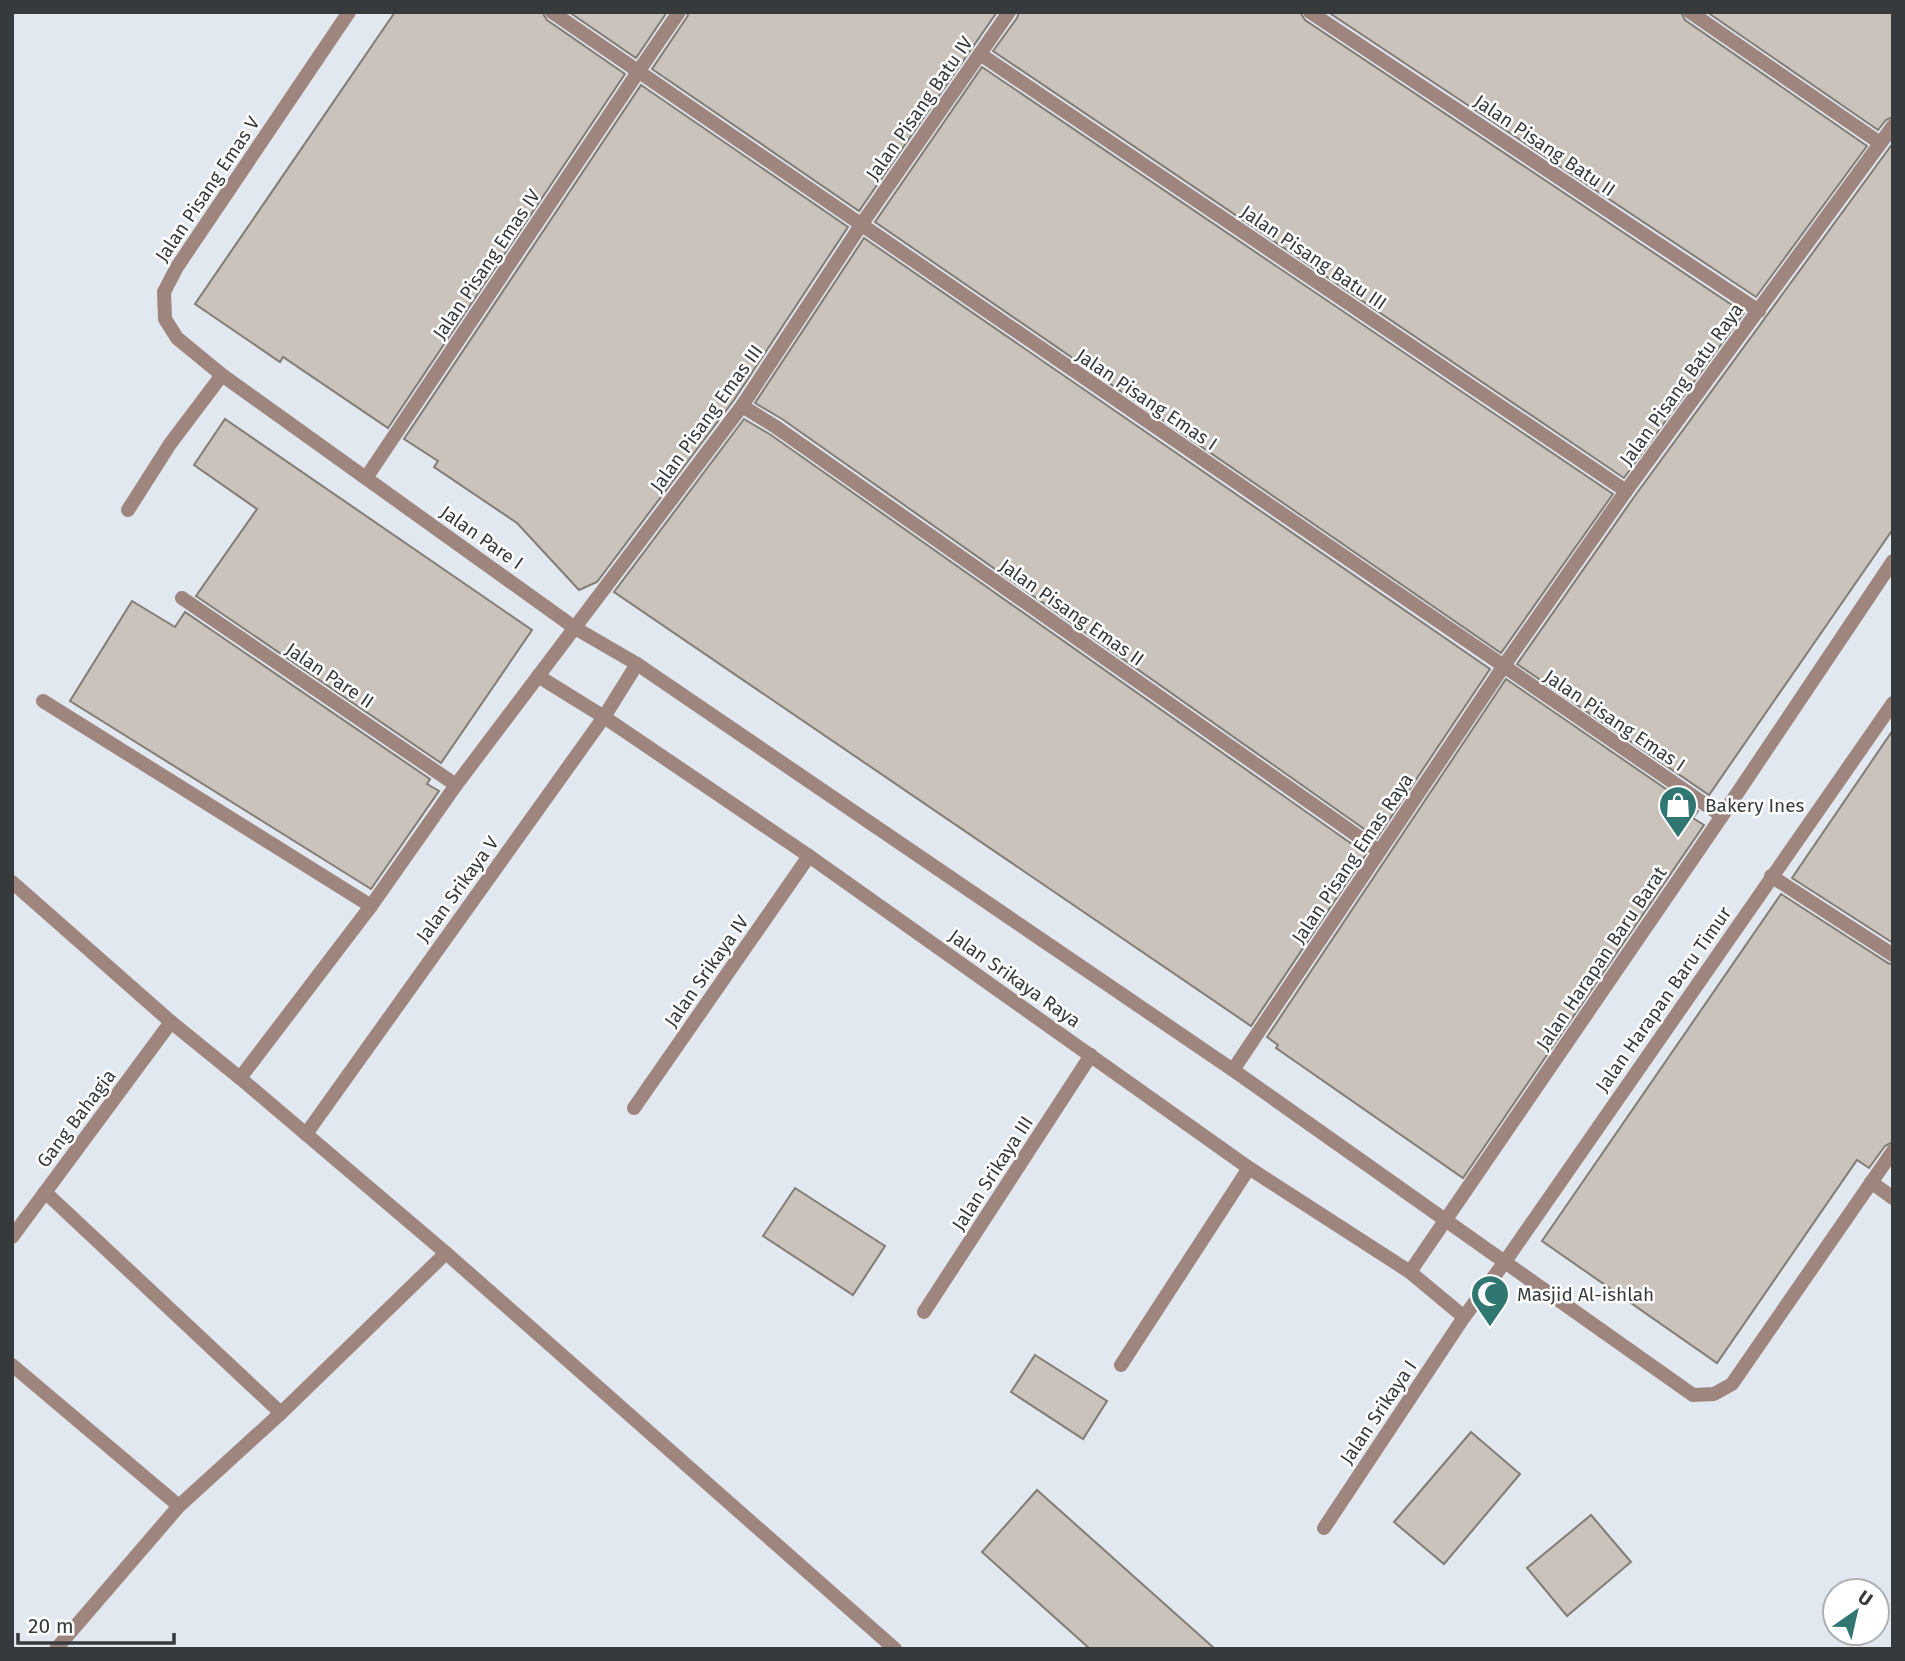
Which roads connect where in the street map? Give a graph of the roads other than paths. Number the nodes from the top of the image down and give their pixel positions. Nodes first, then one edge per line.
1 (349, 12) edge
2 (552, 12) edge
3 (679, 12) edge
4 (1009, 12) edge
5 (1310, 12) edge
6 (1690, 12) edge
7 (980, 54) junction
8 (638, 72) junction
9 (1893, 126) edge
10 (1880, 143) junction
11 (861, 225) junction
12 (1759, 311) junction
13 (222, 375) junction
14 (742, 406) junction
15 (366, 478) junction
16 (1626, 491) junction
17 (128, 510) dead end
18 (1893, 561) edge
19 (182, 598) dead end
20 (575, 628) junction
21 (637, 664) junction
22 (1503, 667) junction
23 (538, 676) junction
24 (43, 701) dead end
25 (1893, 703) edge
26 (604, 717) junction
27 (456, 785) junction
28 (1721, 816) junction
29 (1379, 851) junction
30 (809, 856) junction
31 (1772, 876) junction
32 (12, 881) edge
33 (370, 906) junction
34 (1893, 955) edge
35 (171, 1022) junction
36 (1091, 1055) junction
37 (1233, 1070) junction
38 (240, 1078) junction
39 (634, 1108) dead end
40 (306, 1134) junction
41 (1893, 1151) edge
42 (1249, 1168) junction
43 (1871, 1182) junction
44 (45, 1192) junction
45 (1893, 1198) edge
46 (1445, 1220) junction
47 (12, 1237) edge
48 (446, 1253) junction
49 (1504, 1262) junction
50 (1410, 1272) junction
51 (924, 1312) dead end
52 (1464, 1317) junction
53 (12, 1365) edge
54 (1121, 1365) dead end
55 (281, 1413) junction
56 (179, 1506) junction
57 (1324, 1528) dead end
58 (56, 1649) edge
59 (895, 1649) edge

1 - 13 street, Jalan Pisang Emas V
2 - 8 street, Jalan Pisang Emas I
3 - 8 street, Jalan Pisang Emas IV
4 - 7 street, Jalan Pisang Batu IV
5 - 12 street, Jalan Pisang Batu II
6 - 10 street
7 - 11 street, Jalan Pisang Batu IV
7 - 16 street, Jalan Pisang Batu III
8 - 11 street, Jalan Pisang Emas I
8 - 15 street, Jalan Pisang Emas IV
9 - 10 street, Jalan Pisang Batu Raya
10 - 12 street, Jalan Pisang Batu Raya
11 - 14 street, Jalan Pisang Emas III
11 - 22 street, Jalan Pisang Emas I
12 - 16 street, Jalan Pisang Batu Raya
13 - 15 street, Jalan Pisang Emas V
13 - 17 street
14 - 20 street, Jalan Pisang Emas III
14 - 29 street, Jalan Pisang Emas II
15 - 20 street, Jalan Pare I
16 - 22 street, Jalan Pisang Batu Raya
18 - 28 street, Jalan Harapan Baru Barat
19 - 27 street, Jalan Pare II
20 - 21 street
20 - 23 street
21 - 26 street, Jalan Srikaya V
21 - 37 street
22 - 28 street, Jalan Pisang Emas I
22 - 29 street, Jalan Pisang Emas Raya
23 - 26 street, Jalan Srikaya Raya
23 - 27 street
24 - 33 street
25 - 31 street, Jalan Harapan Baru Timur
26 - 30 street, Jalan Srikaya Raya
26 - 40 street, Jalan Srikaya V
27 - 33 street
28 - 46 street, Jalan Harapan Baru Barat
29 - 37 street, Jalan Pisang Emas Raya
30 - 36 street, Jalan Srikaya Raya
30 - 39 street, Jalan Srikaya IV
31 - 34 street
31 - 49 street, Jalan Harapan Baru Timur
32 - 35 street
33 - 38 street
35 - 38 street
35 - 44 street, Gang Bahagia
36 - 42 street, Jalan Srikaya Raya
36 - 51 street, Jalan Srikaya III
37 - 46 street
38 - 40 street
40 - 48 street
41 - 43 street
42 - 50 street, Jalan Srikaya Raya
42 - 54 street
43 - 45 street
43 - 49 street
44 - 47 street, Gang Bahagia
44 - 55 street
46 - 49 street
46 - 50 street, Jalan Harapan Baru Barat
48 - 55 street
48 - 59 street
49 - 52 street, Jalan Harapan Baru Timur
50 - 52 street, Jalan Srikaya Raya
52 - 57 street, Jalan Srikaya I
53 - 56 street
55 - 56 street
56 - 58 street

